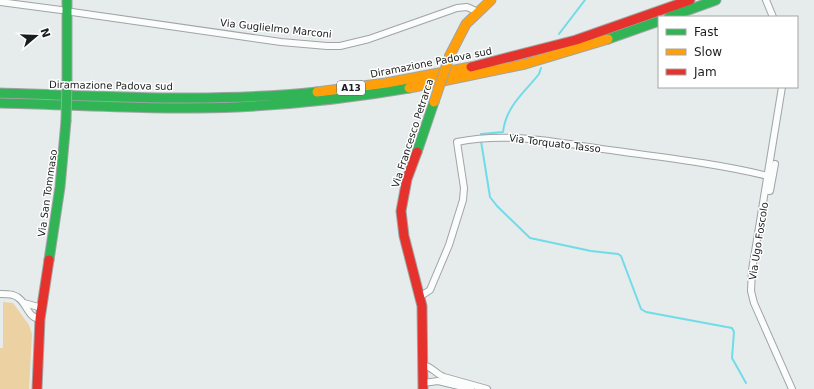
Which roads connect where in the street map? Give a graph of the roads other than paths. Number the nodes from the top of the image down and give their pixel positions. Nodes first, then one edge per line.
1 (68, 0) edge
2 (491, 0) edge
3 (690, 0) edge
4 (716, 0) edge
5 (766, 0) edge
6 (0, 2) edge
7 (61, 10) dead end
8 (476, 11) junction
9 (72, 12) dead end
10 (673, 16) edge
11 (772, 16) edge
12 (658, 21) edge
13 (782, 88) edge
14 (0, 93) edge
15 (0, 103) edge
16 (775, 164) dead end
17 (768, 176) junction
18 (766, 191) junction
19 (0, 294) edge
20 (421, 296) junction
21 (24, 303) junction
22 (42, 308) junction
23 (40, 319) junction
24 (423, 365) junction
25 (423, 386) edge
26 (37, 389) edge
27 (471, 389) edge
28 (487, 389) edge
29 (792, 389) edge

1 - 22 main road, Via San Tommaso, bridge
2 - 8 main road
3 - 14 main road, Diramazione Padova sud / A13
4 - 10 main road
5 - 11 street
6 - 7 street
8 - 9 street, Via Guglielmo Marconi
8 - 20 main road, Via Francesco Petrarca, bridge
12 - 15 main road, Diramazione Padova sud / A13
13 - 17 street, Via Ugo Foscolo
16 - 18 street
17 - 18 street, Via Ugo Foscolo
17 - 20 street, Via Torquato Tasso
18 - 29 street, Via Ugo Foscolo
19 - 21 street
20 - 24 main road, Via Francesco Petrarca
21 - 22 street
21 - 23 street
22 - 23 main road, Via San Tommaso
23 - 26 main road, Via San Tommaso
24 - 25 main road, Via Francesco Petrarca
24 - 28 street
25 - 27 street

